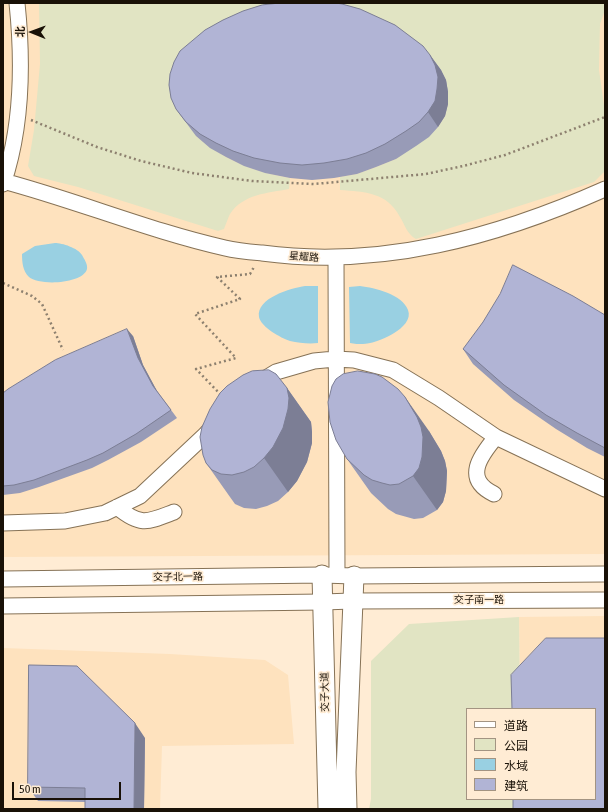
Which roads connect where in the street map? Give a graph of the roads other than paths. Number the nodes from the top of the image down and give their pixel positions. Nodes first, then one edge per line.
1 (17, 3) edge
2 (3, 182) edge
3 (605, 189) edge
4 (336, 258) junction
5 (335, 359) junction
6 (246, 391) edge
7 (232, 405) edge
8 (496, 437) junction
9 (605, 489) edge
10 (494, 494) dead end
11 (117, 507) junction
12 (174, 512) dead end
13 (3, 523) edge
14 (605, 574) edge
15 (338, 575) junction
16 (3, 579) edge
17 (605, 600) edge
18 (352, 601) junction
19 (323, 602) junction
20 (3, 606) edge
21 (328, 809) edge
22 (346, 809) edge

1 - 2 street
2 - 4 street, 星耀路
3 - 4 street, 星耀路
4 - 5 street
5 - 6 street
5 - 8 street
5 - 15 street
7 - 11 street
8 - 9 street
8 - 10 street
11 - 12 street
11 - 13 street
14 - 15 street
15 - 16 street, 交子北一路
15 - 18 main road
15 - 19 main road, 交子大道
17 - 18 street, 交子南一路
18 - 19 street
18 - 22 main road
19 - 20 street
19 - 21 main road, 交子大道

